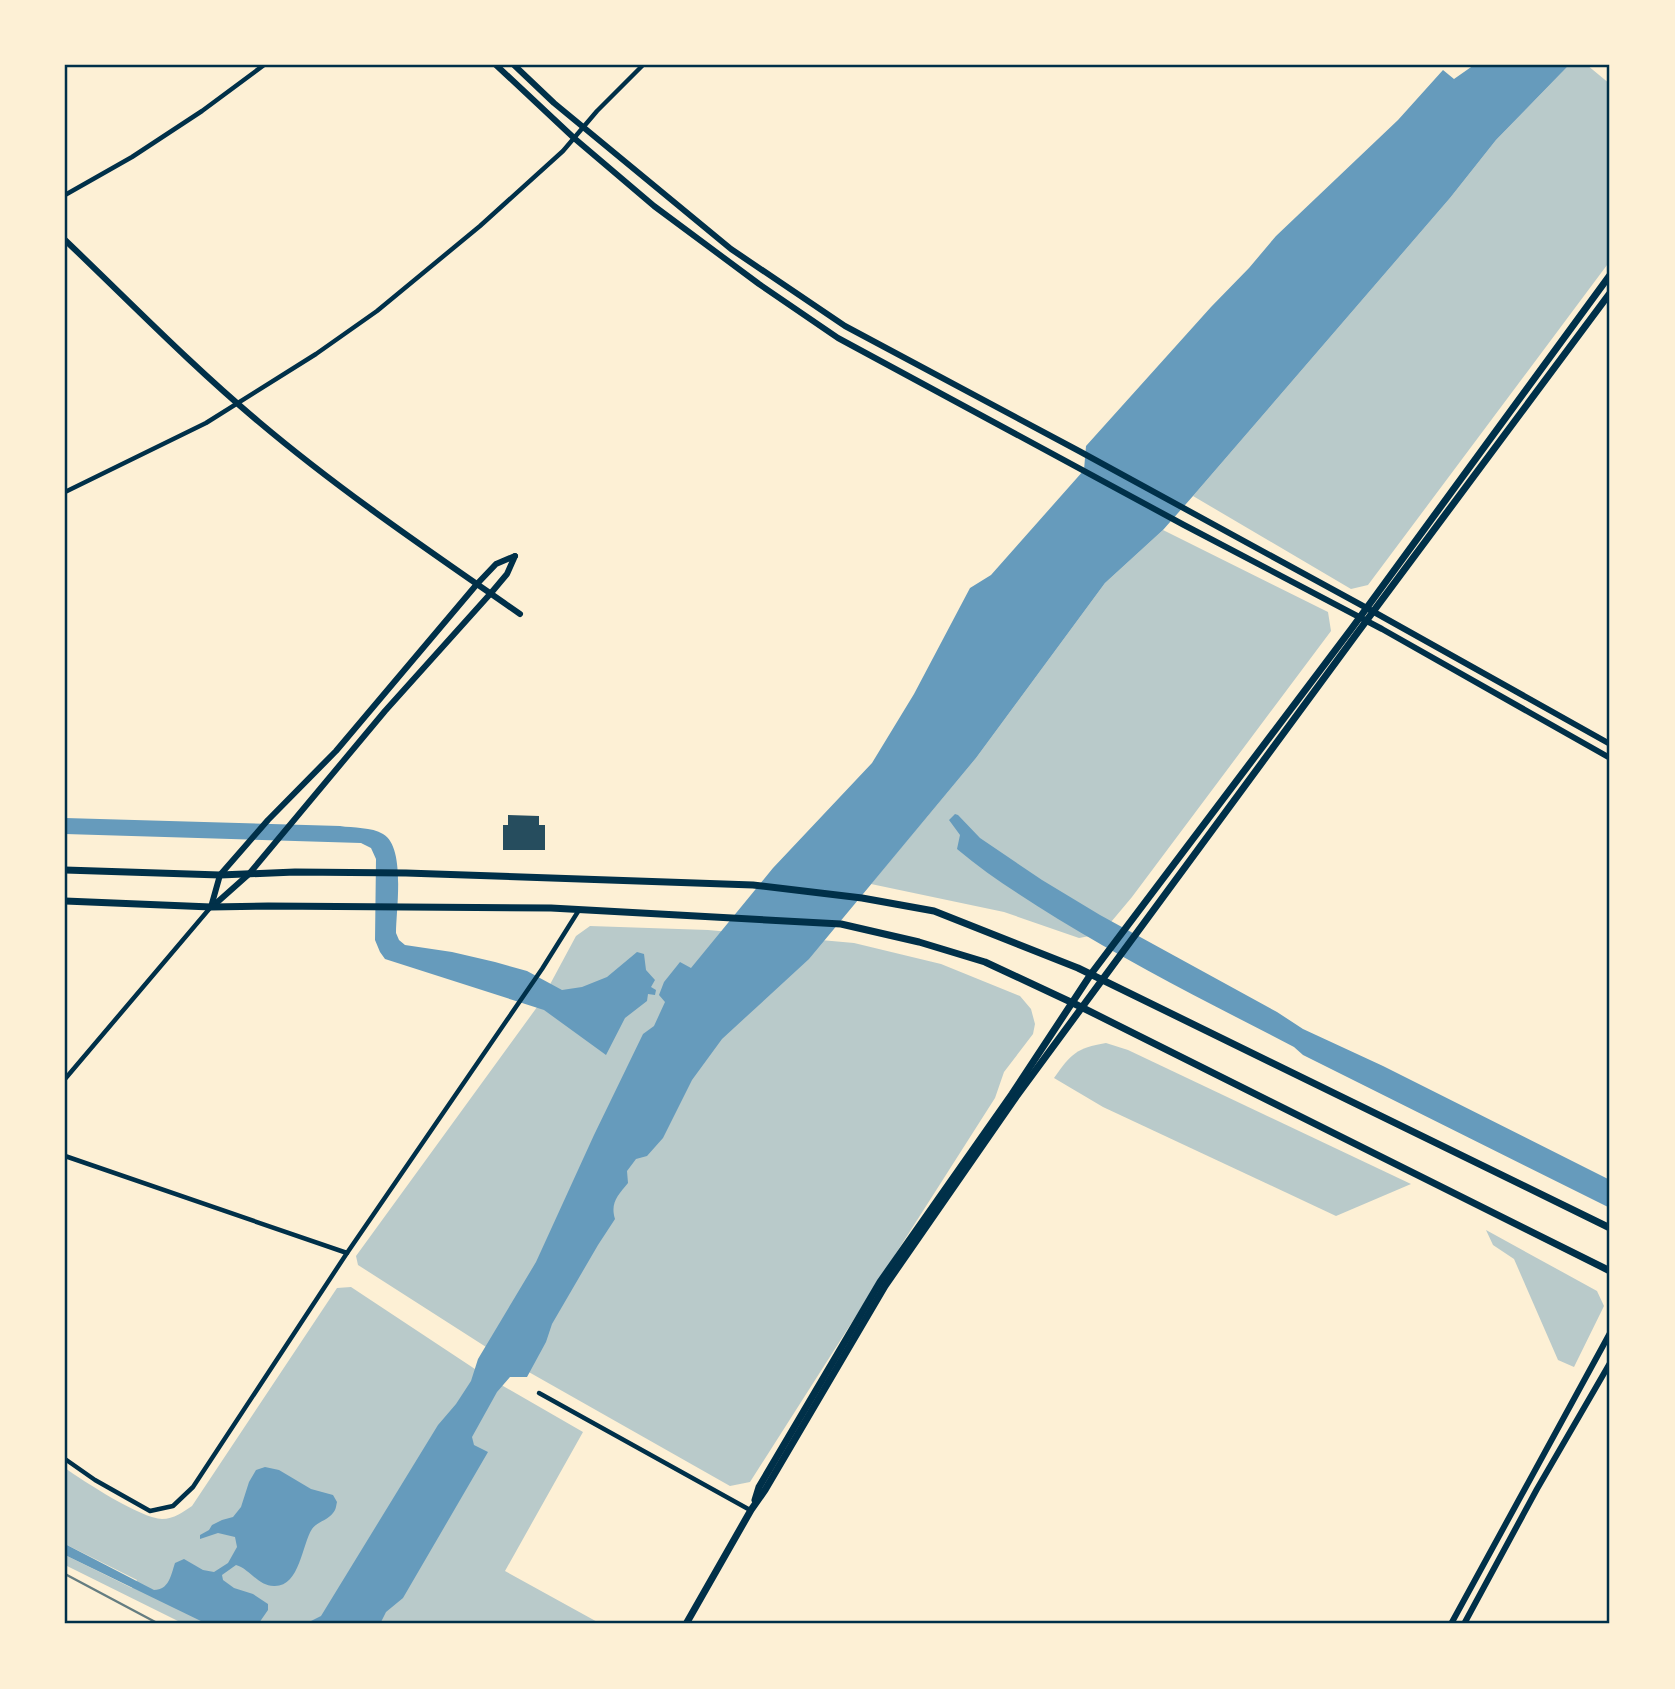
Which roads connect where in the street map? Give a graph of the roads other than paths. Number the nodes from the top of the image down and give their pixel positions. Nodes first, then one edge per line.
1 (264, 65) edge
2 (496, 65) edge
3 (514, 65) edge
4 (643, 65) edge
5 (583, 127) junction
6 (574, 138) junction
7 (65, 195) edge
8 (65, 240) edge
9 (1610, 275) edge
10 (1610, 293) edge
11 (237, 403) junction
12 (65, 492) edge
13 (477, 584) junction
14 (491, 593) junction
15 (1371, 610) junction
16 (520, 614) dead end
17 (1364, 619) junction
18 (1610, 744) edge
19 (1610, 758) edge
20 (65, 870) edge
21 (249, 874) junction
22 (220, 875) junction
23 (65, 901) edge
24 (211, 907) junction
25 (580, 909) junction
26 (1091, 974) junction
27 (1102, 980) junction
28 (1072, 1003) junction
29 (1082, 1008) junction
30 (65, 1079) edge
31 (65, 1156) edge
32 (1610, 1228) edge
33 (347, 1253) junction
34 (1610, 1271) edge
35 (1610, 1333) edge
36 (1610, 1363) edge
37 (539, 1393) dead end
38 (65, 1459) edge
39 (751, 1510) junction
40 (686, 1624) edge
41 (1451, 1624) edge
42 (1464, 1624) edge

1 - 7 street
2 - 6 street
3 - 5 street
4 - 5 street
5 - 6 street
5 - 15 street
6 - 11 street
6 - 17 street
8 - 11 street
9 - 15 main road
10 - 15 main road
11 - 12 street
11 - 13 street
13 - 14 street
13 - 14 street
13 - 22 street
14 - 16 street
14 - 21 street
15 - 17 main road
15 - 18 street
17 - 19 street
17 - 26 main road
17 - 27 main road
20 - 22 main road
21 - 22 main road
21 - 24 street
21 - 26 main road
22 - 24 street
23 - 24 main road
24 - 25 main road
24 - 30 street
25 - 28 main road
25 - 33 street
26 - 27 main road
26 - 28 main road
27 - 29 main road
27 - 32 main road
28 - 29 main road
28 - 39 main road
29 - 34 main road
29 - 39 main road
31 - 33 street
33 - 38 street
35 - 41 street
36 - 42 street
37 - 39 street
39 - 40 main road

